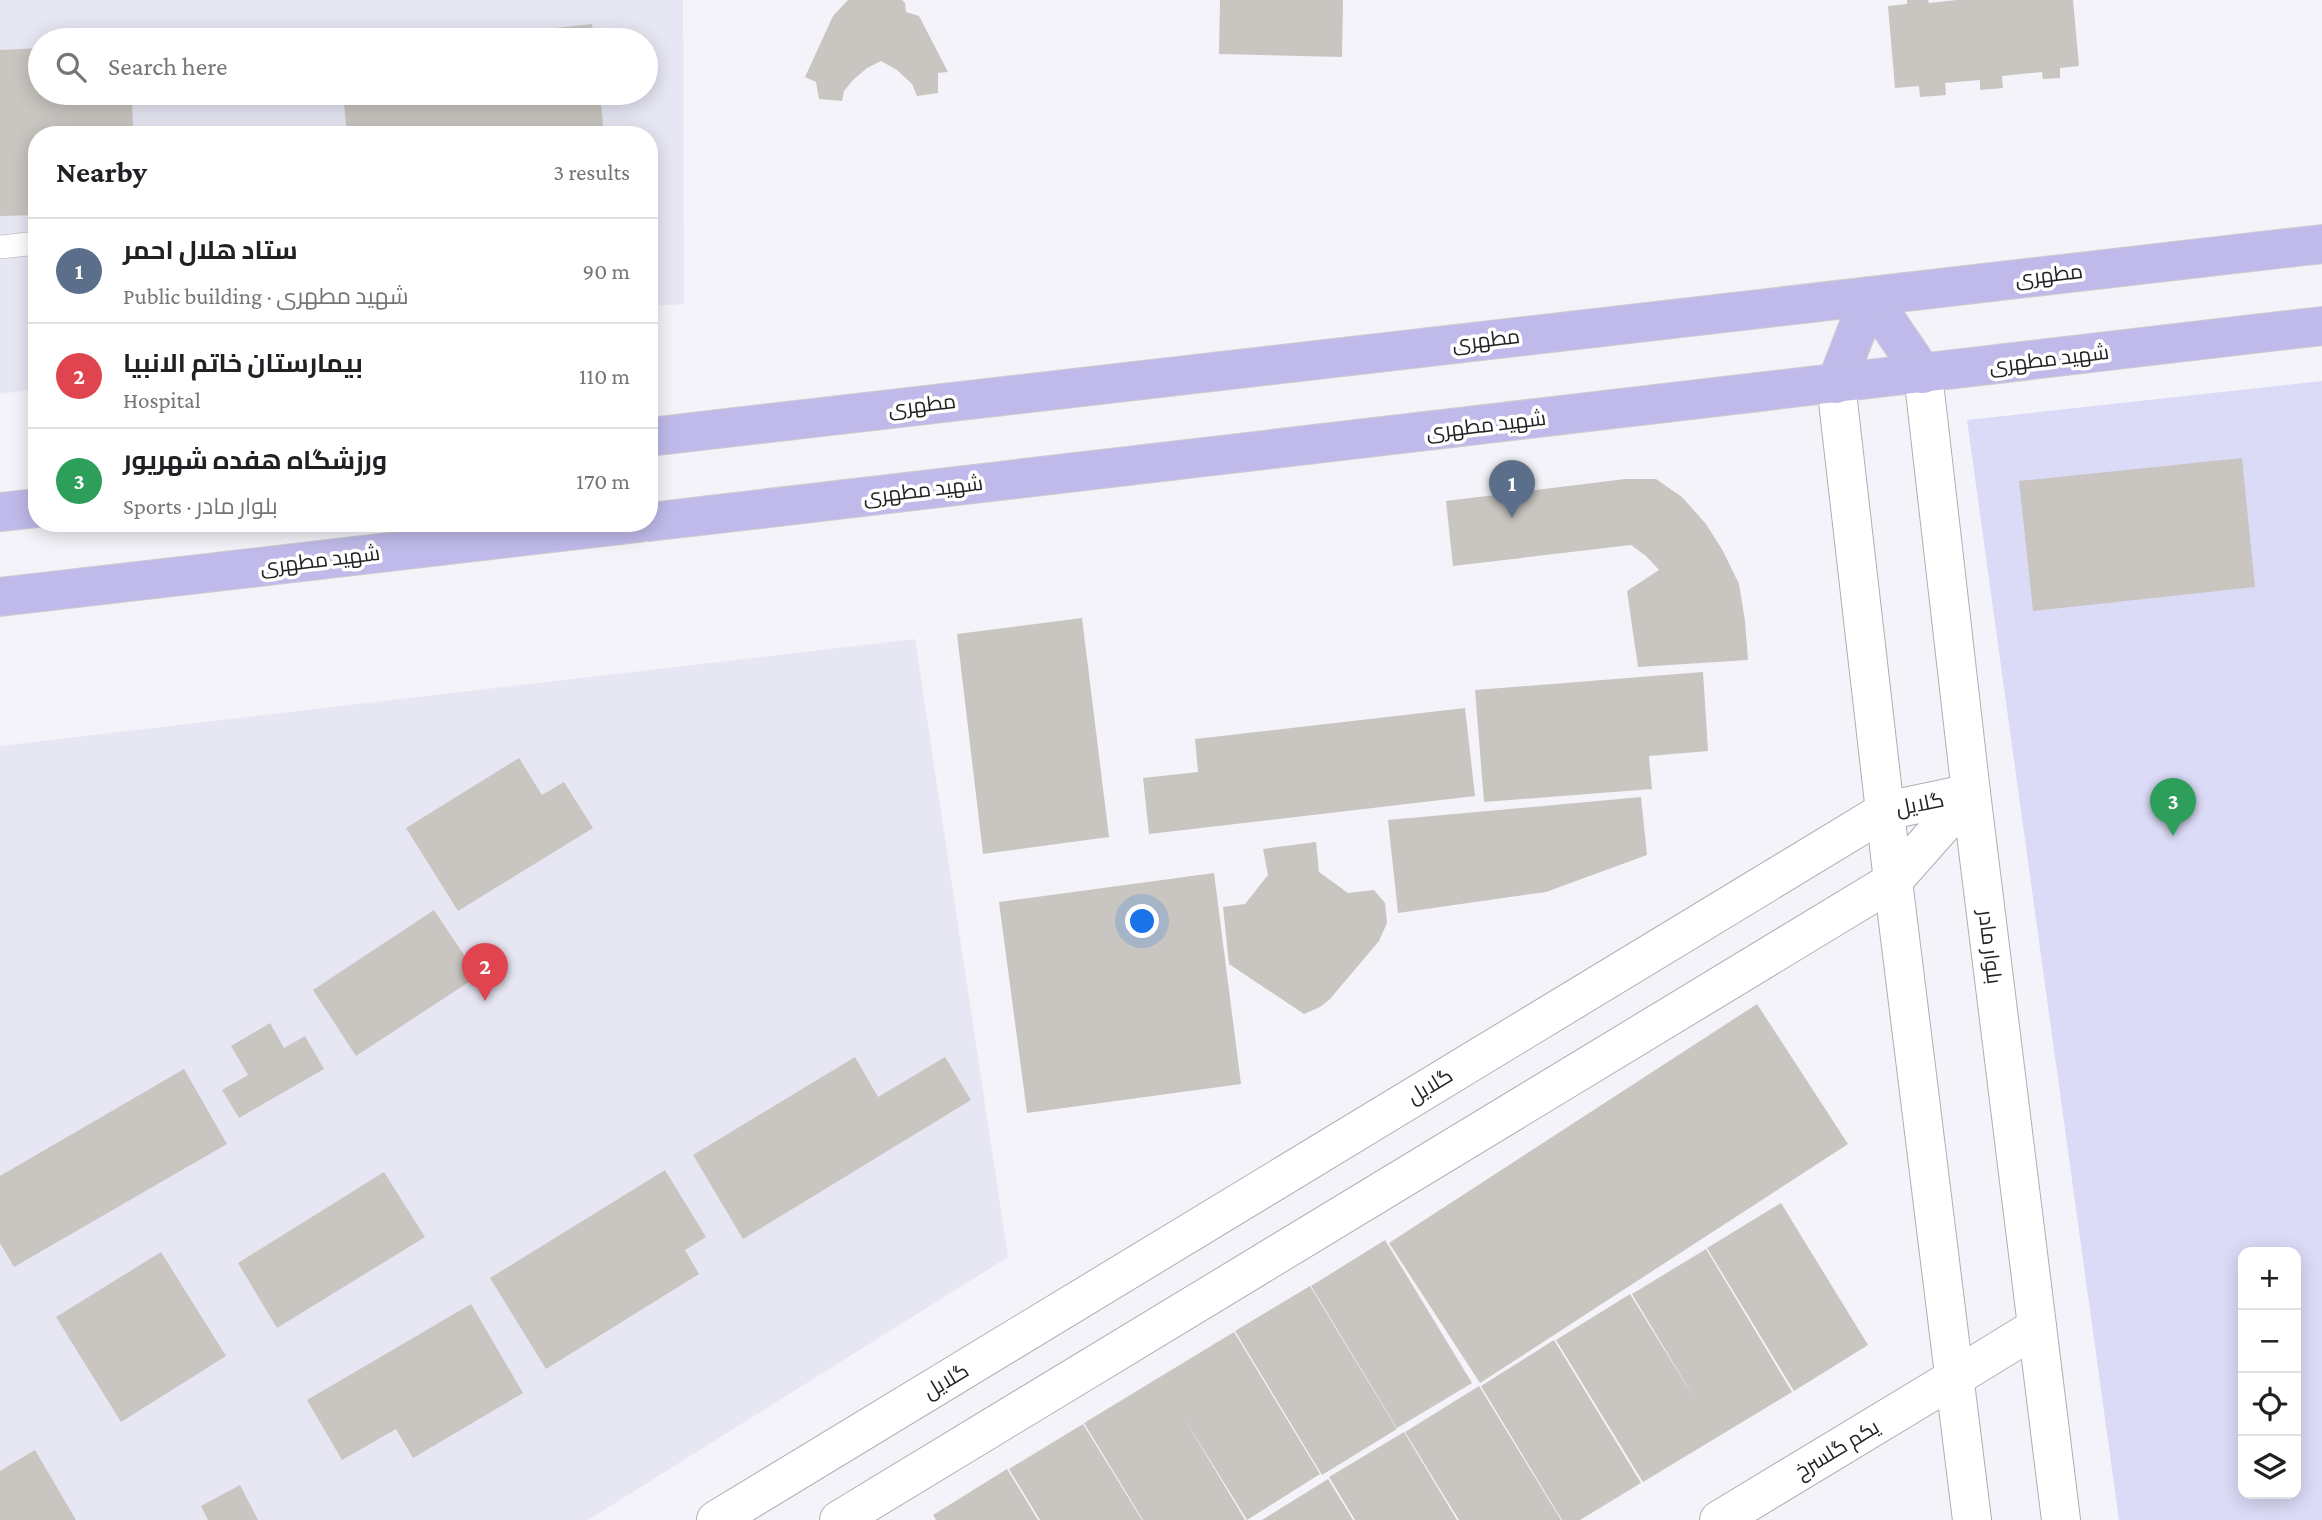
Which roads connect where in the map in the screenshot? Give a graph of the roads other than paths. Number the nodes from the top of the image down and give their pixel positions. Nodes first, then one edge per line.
1 (28, 244) edge
2 (2322, 244) edge
3 (0, 247) edge
4 (1870, 296) junction
5 (2322, 326) edge
6 (1923, 374) junction
7 (1836, 384) junction
8 (658, 436) edge
9 (28, 509) edge
10 (0, 512) edge
11 (658, 521) edge
12 (561, 532) edge
13 (0, 597) edge
14 (1972, 793) junction
15 (1885, 811) junction
16 (1893, 881) junction
17 (2037, 1327) junction
18 (1954, 1378) junction
19 (716, 1520) edge
20 (839, 1520) edge
21 (1719, 1520) edge
22 (1972, 1520) edge
23 (2061, 1520) edge

1 - 3 lane
2 - 4 main road, مطهری
4 - 6 main road
4 - 7 main road
4 - 8 main road, مطهری
5 - 6 main road, شهید مطهری
6 - 7 main road, شهید مطهری
6 - 14 street, بلوار مادر
7 - 11 main road, شهید مطهری
7 - 15 street
9 - 10 main road
12 - 13 main road, شهید مطهری
14 - 15 street, گلایل
14 - 16 street, گلایل
14 - 17 street, بلوار مادر
15 - 16 street
15 - 19 street, گلایل
16 - 18 street
16 - 20 street, گلایل
17 - 18 street, یکم گلسرخ
17 - 23 street, بلوار مادر
18 - 21 street, یکم گلسرخ
18 - 22 street

